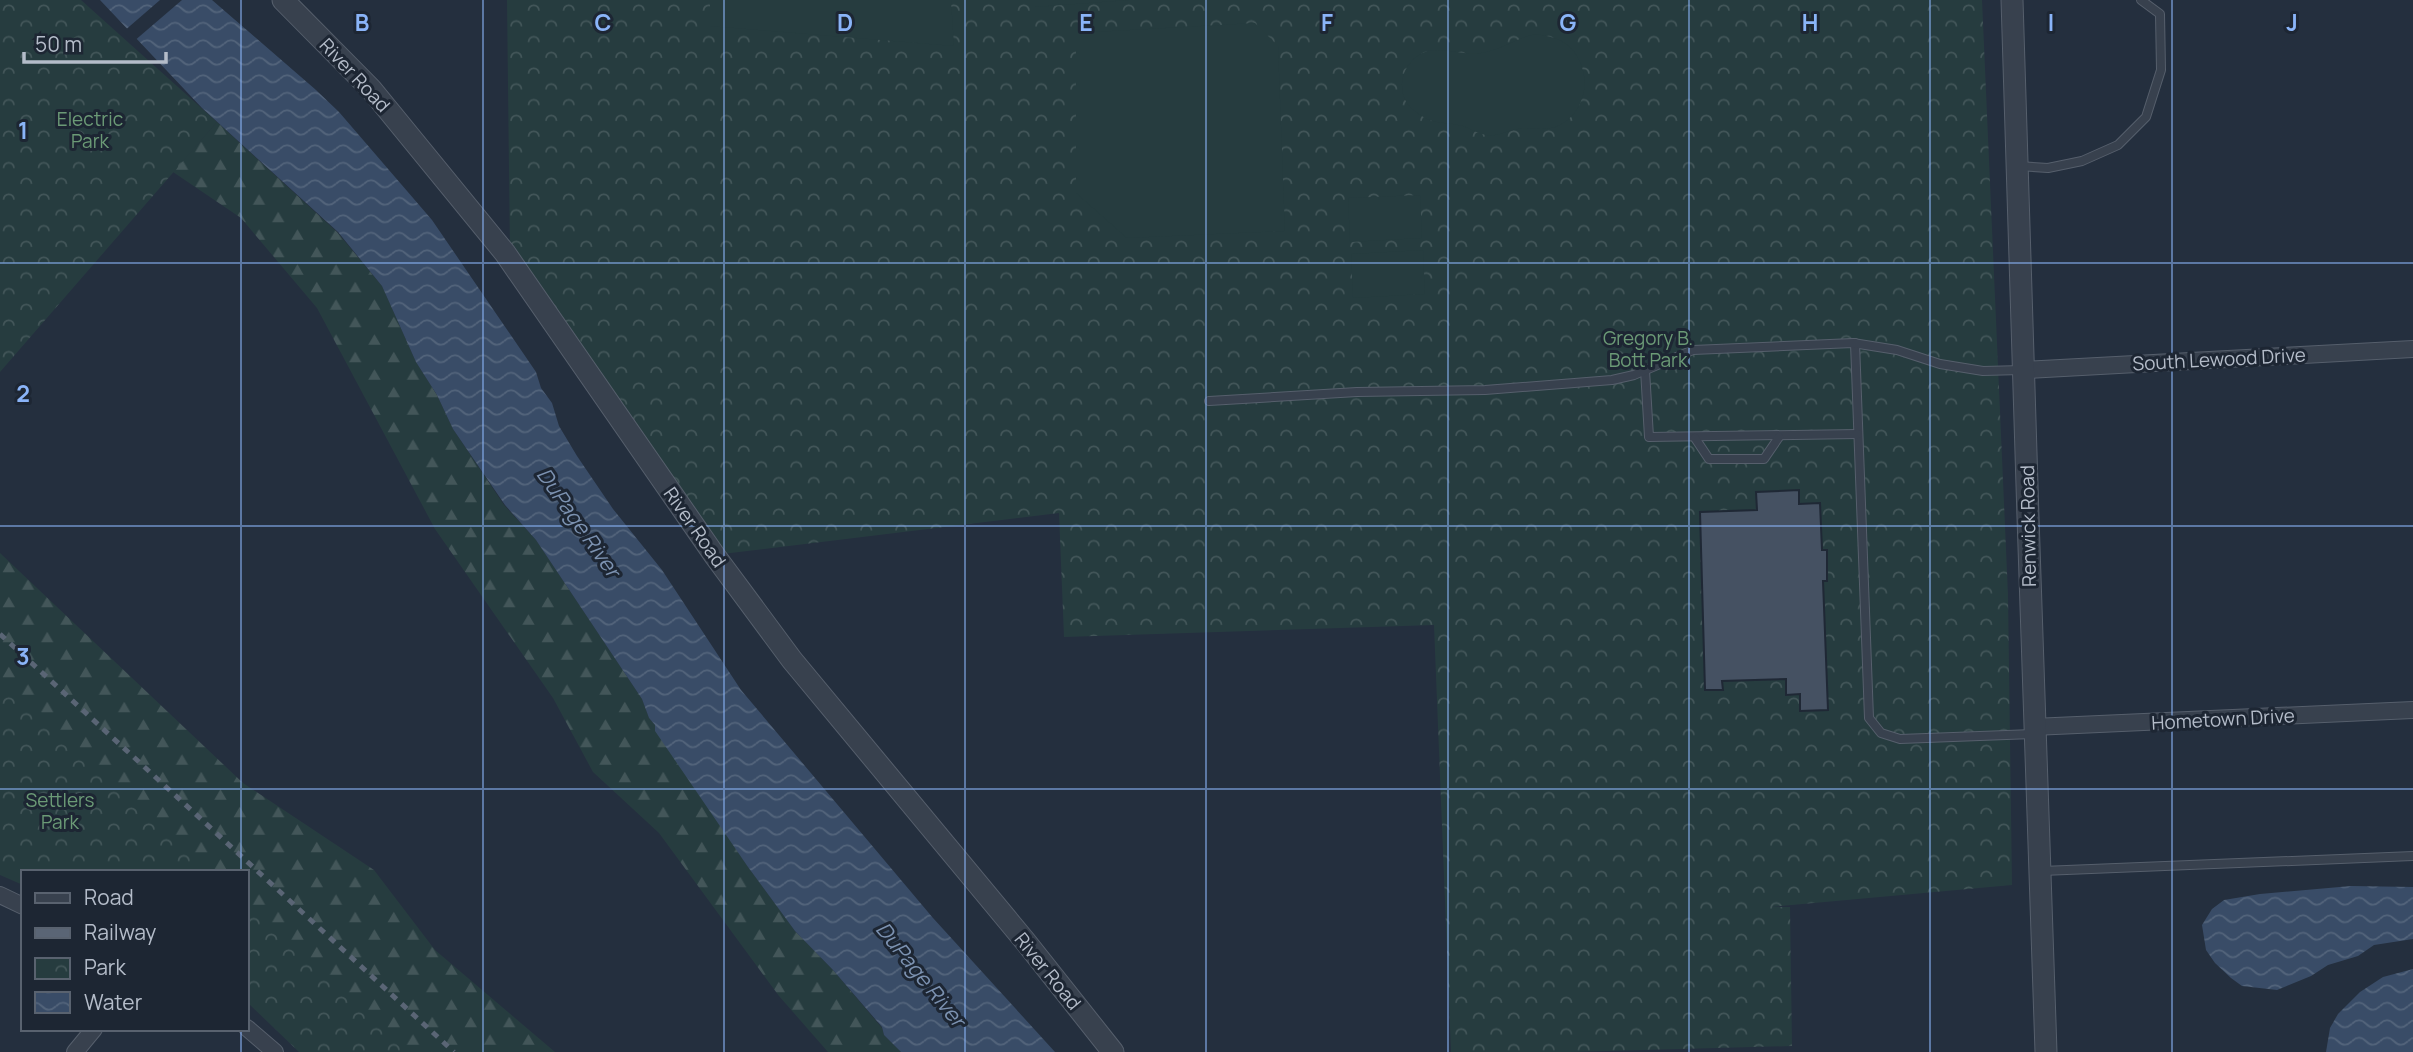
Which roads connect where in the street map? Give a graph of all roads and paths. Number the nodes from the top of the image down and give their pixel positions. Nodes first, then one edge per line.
1 (283, 0) edge
2 (2012, 0) edge
3 (2141, 0) edge
4 (2018, 166) junction
5 (1855, 343) junction
6 (2413, 349) edge
7 (1646, 370) junction
8 (2025, 370) junction
9 (1209, 401) dead end
10 (1858, 434) junction
11 (1779, 437) junction
12 (1695, 438) junction
13 (2413, 710) edge
14 (2033, 731) junction
15 (2413, 856) edge
16 (2039, 871) junction
17 (0, 895) edge
18 (21, 905) edge
19 (248, 1029) edge
20 (92, 1031) edge
21 (75, 1052) edge
22 (275, 1052) edge
23 (1113, 1052) edge
24 (2046, 1052) edge

1 - 23 street, River Road
2 - 4 street, Renwick Road
3 - 4 lane
4 - 8 street, Renwick Road
5 - 7 lane
5 - 8 lane
5 - 10 lane
6 - 8 street, South Lewood Drive
7 - 9 lane
7 - 12 lane
8 - 14 street, Renwick Road
10 - 11 lane
10 - 14 lane
11 - 12 lane
11 - 12 lane
13 - 14 street, Hometown Drive
14 - 16 street, Renwick Road
15 - 16 lane
16 - 24 street, Renwick Road
17 - 18 street
19 - 22 street
20 - 21 street

